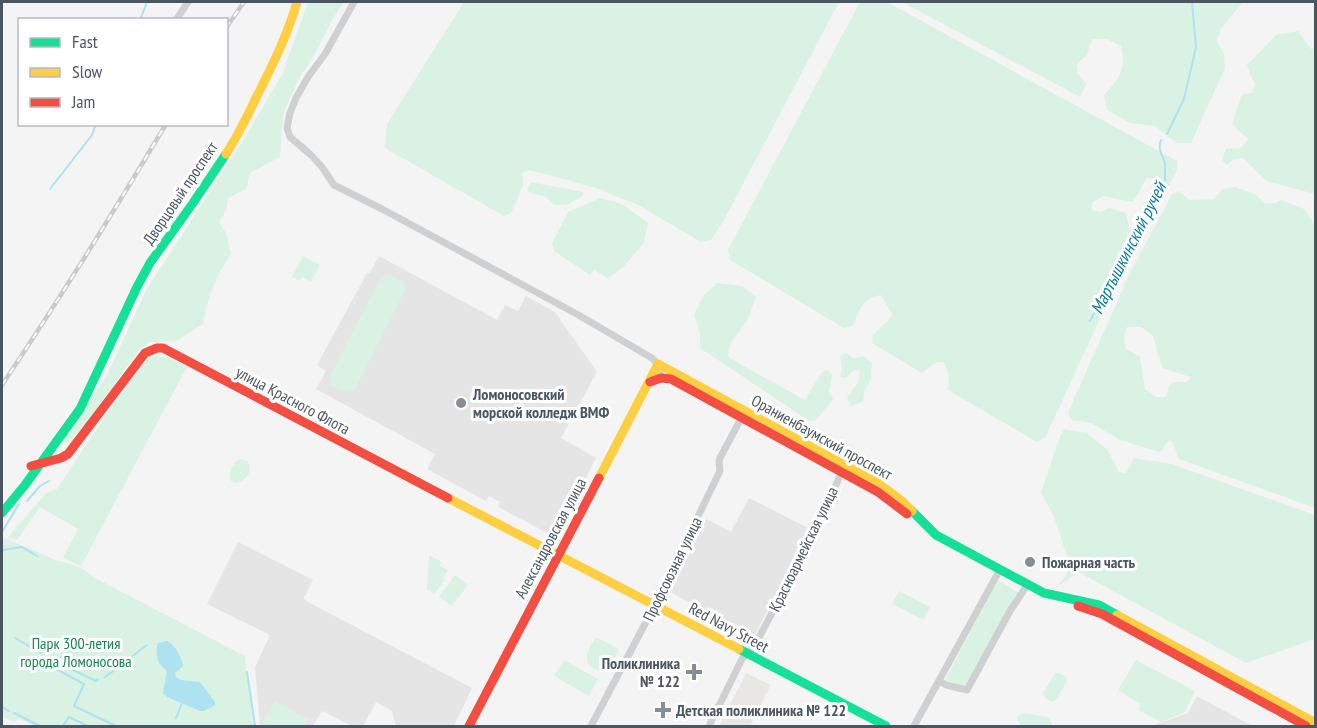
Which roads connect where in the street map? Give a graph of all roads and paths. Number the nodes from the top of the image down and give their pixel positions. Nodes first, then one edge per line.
1 (188, 2) edge
2 (297, 2) edge
3 (354, 2) edge
4 (177, 18) edge
5 (658, 364) junction
6 (661, 378) junction
7 (650, 382) junction
8 (84, 399) junction
9 (743, 414) junction
10 (83, 435) junction
11 (59, 436) junction
12 (41, 462) junction
13 (842, 469) junction
14 (2, 503) edge
15 (2, 513) edge
16 (557, 556) junction
17 (998, 573) junction
18 (1026, 586) junction
19 (655, 605) junction
20 (748, 654) junction
21 (939, 681) junction
22 (1302, 721) edge
23 (1316, 723) edge
24 (469, 726) edge
25 (591, 726) edge
26 (709, 726) edge
27 (886, 726) edge
28 (914, 726) edge

1 - 4 street
2 - 8 main road, Дворцовый проспект
3 - 5 street, Ораниенбаумский проспект
5 - 6 street
5 - 7 main road, Александровская улица
5 - 9 main road, Ораниенбаумский проспект
6 - 7 main road
6 - 9 main road, Ораниенбаумский проспект
7 - 16 main road, Александровская улица
8 - 11 main road, Дворцовый проспект
8 - 12 main road, Дворцовый проспект
9 - 13 main road, Ораниенбаумский проспект
9 - 19 street, Профсоюзная улица
10 - 11 main road
10 - 12 main road, улица Красного Флота
10 - 16 main road, улица Красного Флота
11 - 12 main road, Дворцовый проспект
12 - 14 main road, Дворцовый проспект
12 - 15 main road, Дворцовый проспект
13 - 17 main road, Ораниенбаумский проспект
13 - 18 main road, Ораниенбаумский проспект
13 - 20 street, Красноармейская улица
16 - 19 main road, Red Navy Street
16 - 24 main road, Александровская улица
17 - 18 main road, Ораниенбаумский проспект
17 - 21 street
18 - 21 street
18 - 22 main road, Ораниенбаумский проспект
19 - 20 main road, Red Navy Street
19 - 25 street, Профсоюзная улица
20 - 26 street, Красноармейская улица
20 - 27 main road, Red Navy Street
21 - 28 street
22 - 23 main road, Ораниенбаумский проспект

